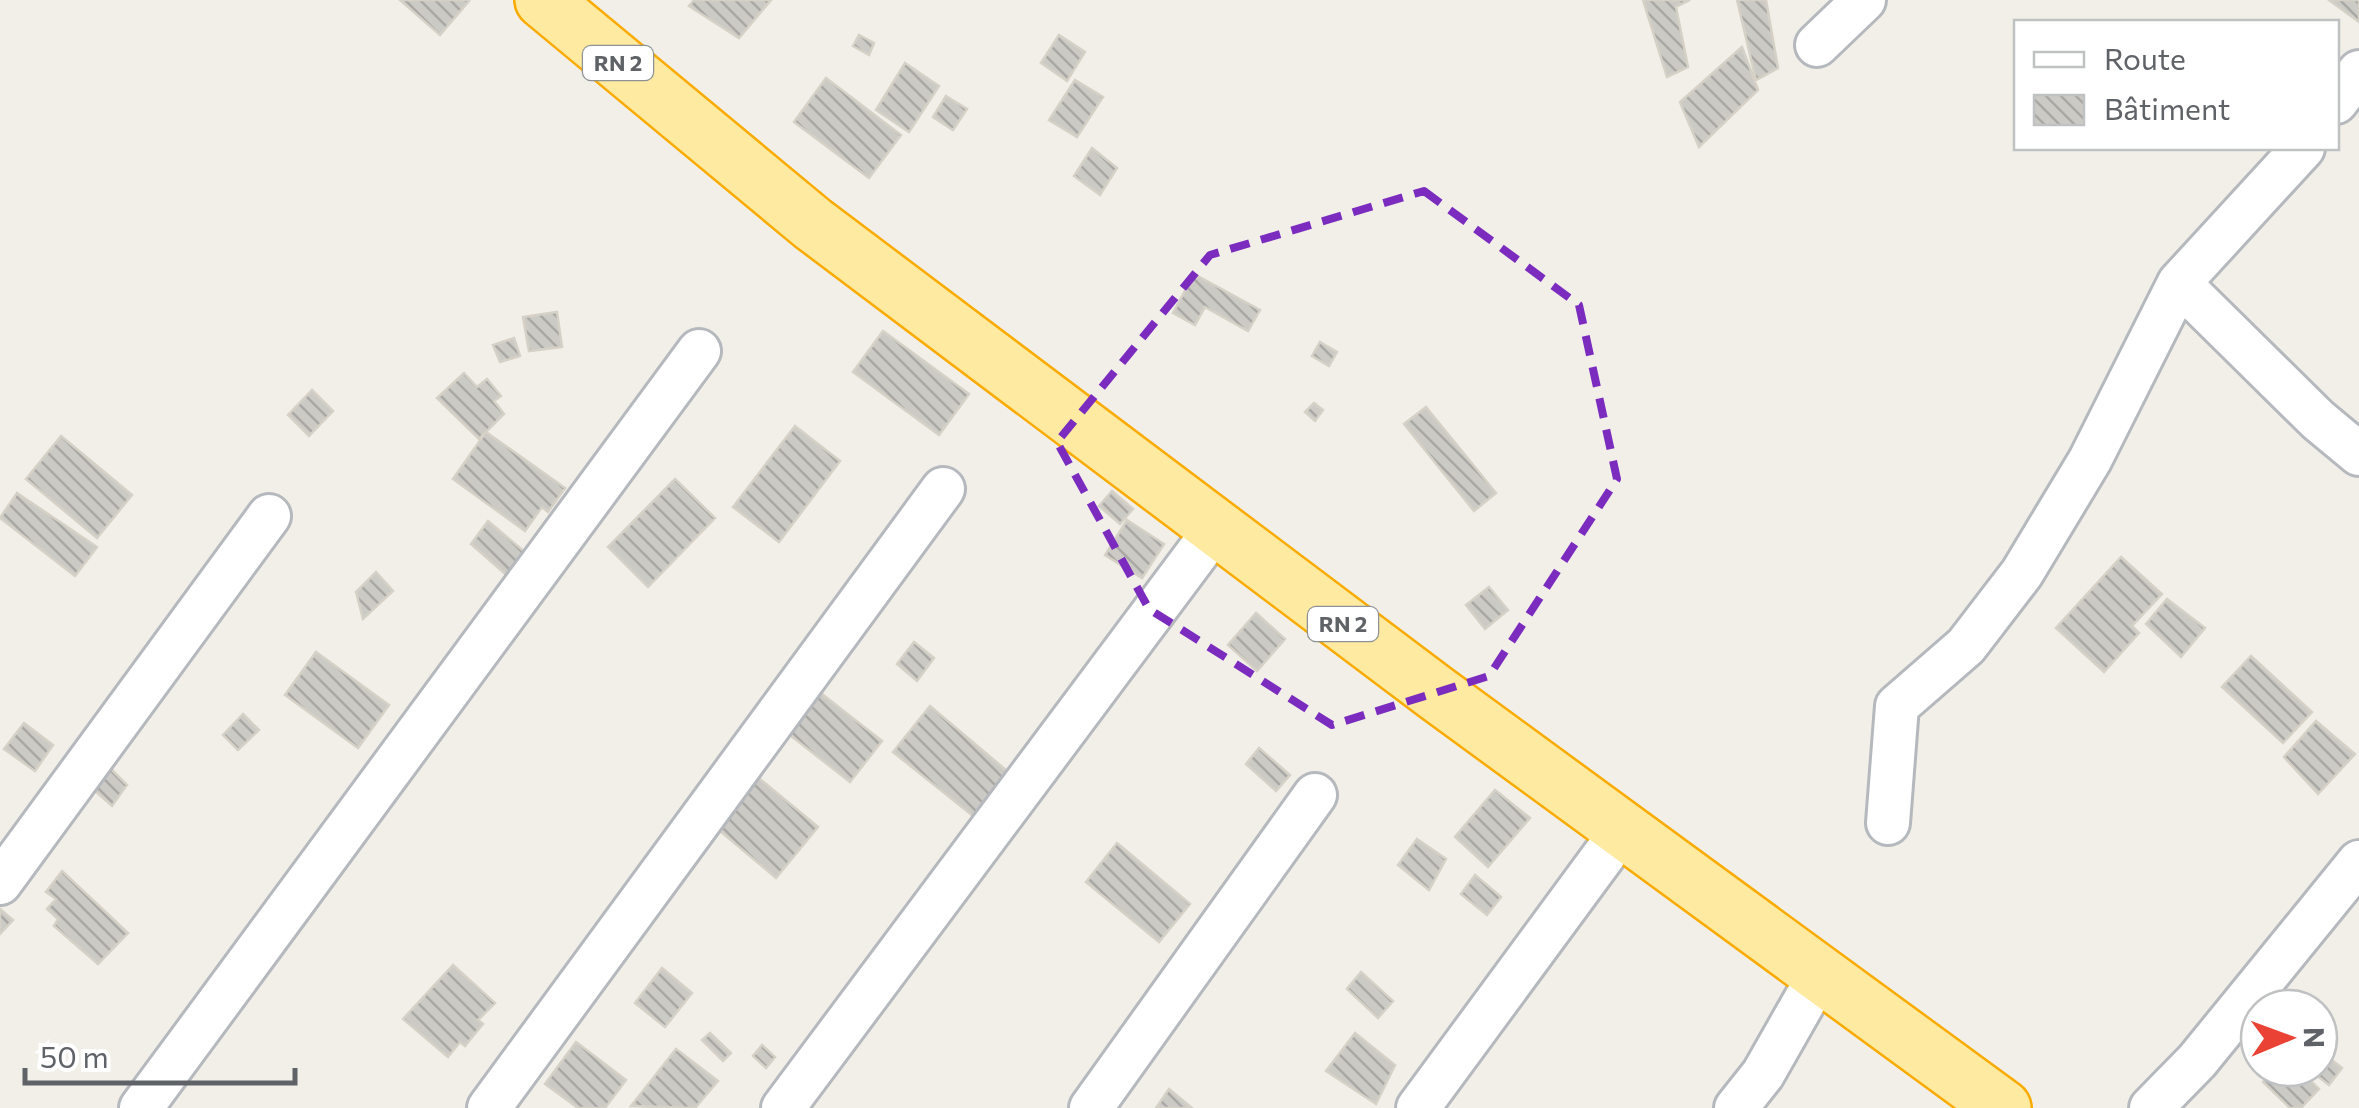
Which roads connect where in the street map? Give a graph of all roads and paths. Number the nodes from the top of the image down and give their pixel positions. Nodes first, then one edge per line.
1 (542, 0) edge
2 (1864, 0) edge
3 (1816, 45) dead end
4 (2359, 72) edge
5 (2339, 98) edge
6 (2300, 150) edge
7 (2179, 283) junction
8 (699, 351) dead end
9 (2359, 454) edge
10 (943, 489) dead end
11 (269, 516) dead end
12 (1216, 528) junction
13 (1314, 795) dead end
14 (1888, 822) dead end
15 (1624, 828) junction
16 (2359, 862) edge
17 (0, 882) edge
18 (1821, 972) junction
19 (141, 1108) edge
20 (489, 1108) edge
21 (784, 1108) edge
22 (1091, 1108) edge
23 (1418, 1108) edge
24 (1736, 1108) edge
25 (2003, 1108) edge
26 (2151, 1108) edge

1 - 12 highway, RN 2
2 - 3 street
4 - 5 street
6 - 7 street
7 - 9 street
7 - 14 street
8 - 19 street
10 - 20 street
11 - 17 street
12 - 15 highway, RN 2
12 - 21 street
13 - 22 street
15 - 18 highway, RN 2
15 - 23 street
16 - 26 street
18 - 24 street
18 - 25 highway, RN 2

